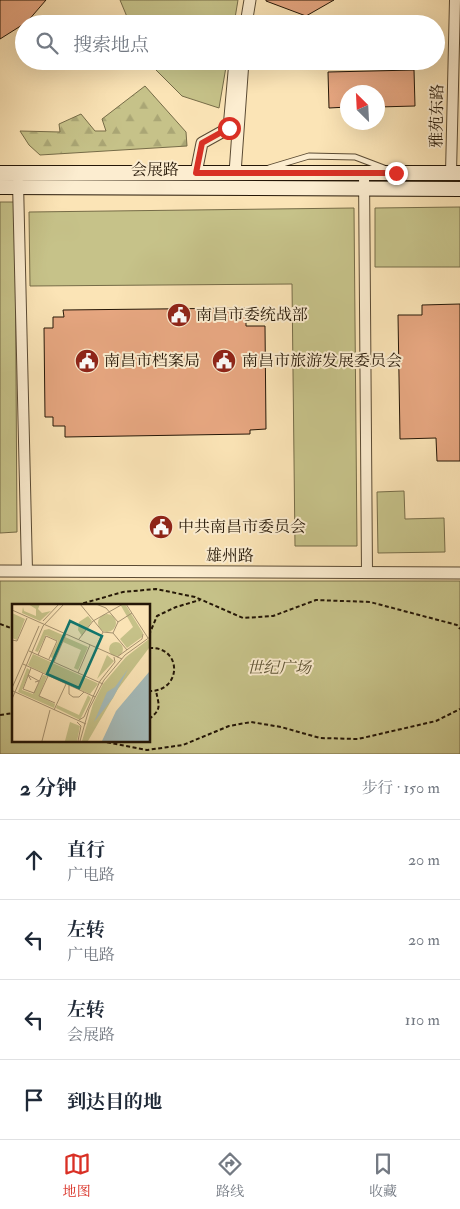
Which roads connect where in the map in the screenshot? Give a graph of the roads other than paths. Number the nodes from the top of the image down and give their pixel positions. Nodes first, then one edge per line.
1 (243, 0) edge
2 (250, 0) edge
3 (455, 0) edge
4 (240, 15) edge
5 (248, 15) edge
6 (234, 70) edge
7 (242, 70) edge
8 (0, 173) edge
9 (18, 173) junction
10 (196, 173) junction
11 (235, 173) junction
12 (253, 173) junction
13 (364, 173) junction
14 (396, 173) junction
15 (455, 173) edge
16 (0, 187) edge
17 (18, 188) junction
18 (364, 188) junction
19 (460, 189) edge
20 (0, 571) edge
21 (26, 571) junction
22 (367, 572) junction
23 (460, 573) edge

1 - 4 street
2 - 5 street
3 - 15 street, 雅苑东路
6 - 10 street
7 - 11 street
8 - 9 main road, 会展路
9 - 10 main road, 会展路
9 - 17 street
10 - 11 main road, 会展路
11 - 12 main road, 会展路
12 - 13 main road, 会展路
12 - 14 lane
13 - 14 main road, 会展路
13 - 18 street
14 - 15 main road, 会展路
16 - 17 main road, 会展路
17 - 18 main road, 会展路
17 - 21 street
18 - 19 main road, 会展路
18 - 22 street
20 - 21 street, 雄州路
21 - 22 street, 雄州路
22 - 23 street, 雄州路

